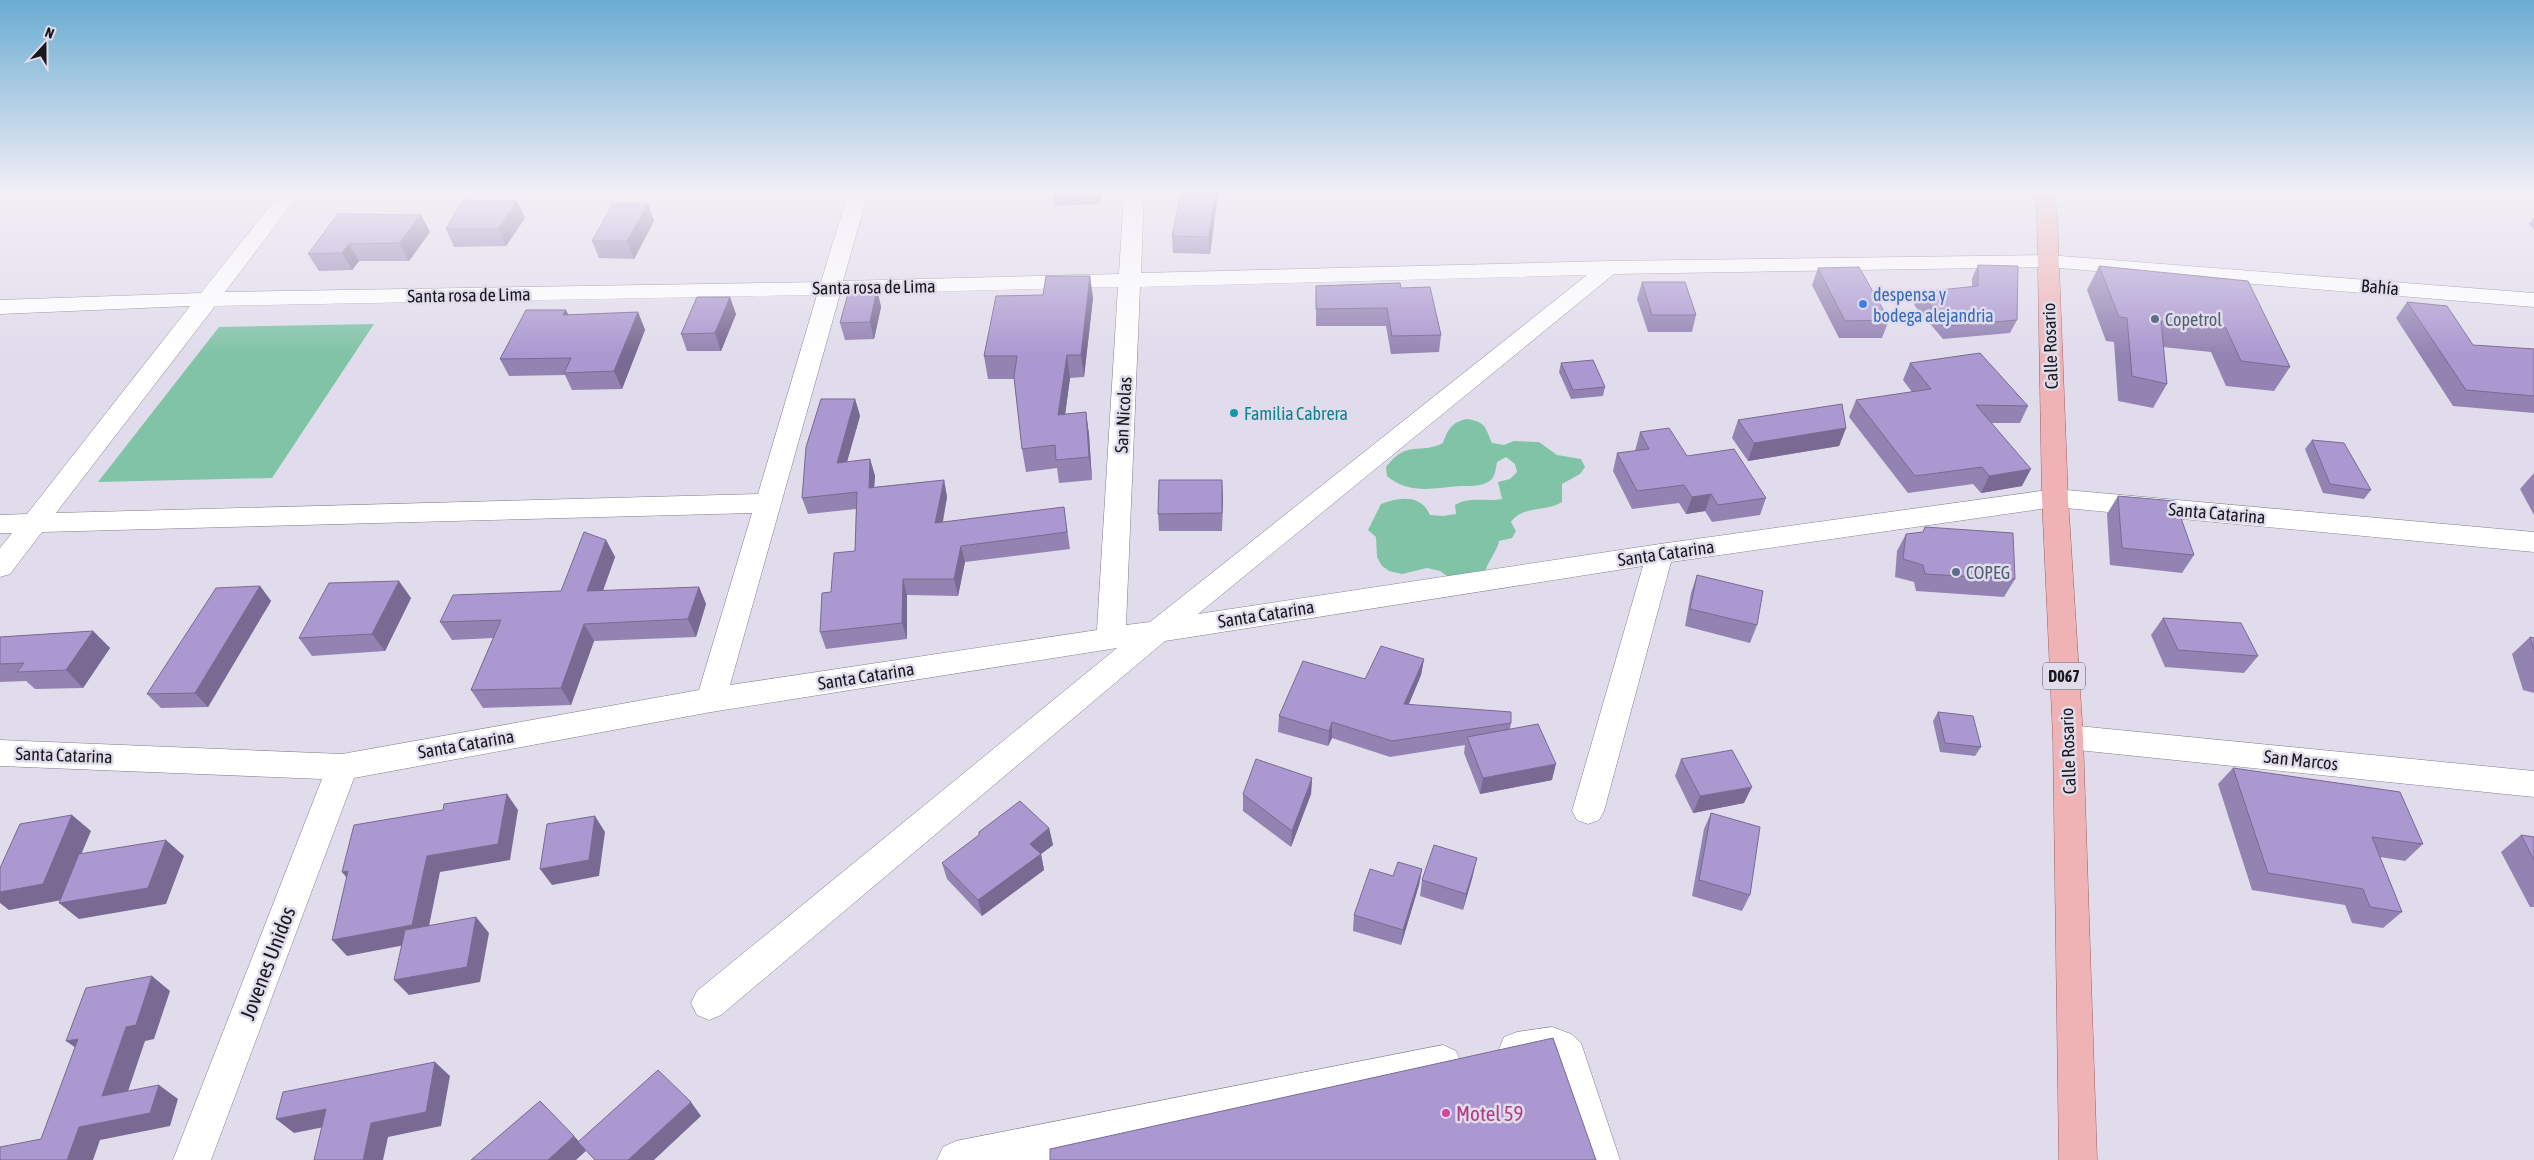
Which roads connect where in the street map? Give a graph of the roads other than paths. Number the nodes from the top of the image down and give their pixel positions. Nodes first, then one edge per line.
1 (248, 247) edge
2 (843, 247) edge
3 (1131, 247) edge
4 (2046, 247) edge
5 (2047, 261) junction
6 (1609, 268) junction
7 (1130, 280) junction
8 (832, 288) junction
9 (208, 299) junction
10 (2534, 300) edge
11 (0, 307) edge
12 (2055, 498) junction
13 (769, 503) junction
14 (0, 524) edge
15 (35, 524) junction
16 (2534, 542) edge
17 (1660, 554) junction
18 (0, 567) edge
19 (1158, 631) junction
20 (1111, 638) junction
21 (711, 700) junction
22 (2068, 737) junction
23 (0, 753) edge
24 (342, 767) junction
25 (2534, 784) edge
26 (1588, 811) dead end
27 (709, 1003) dead end
28 (192, 1160) edge
29 (956, 1160) edge
30 (1601, 1160) edge
31 (2078, 1160) edge

1 - 9 street
2 - 8 street
3 - 7 street, San Nicolas
4 - 5 main road, Calle Rosario / D067
5 - 6 street, Santa rosa de Lima
5 - 10 street, Bahía
5 - 12 main road, Calle Rosario / D067
6 - 7 street, Santa rosa de Lima
6 - 19 street
7 - 8 street, Santa rosa de Lima
7 - 20 street, San Nicolas
8 - 9 street, Santa rosa de Lima
8 - 13 street
9 - 11 street, Santa rosa de Lima
9 - 15 street
12 - 16 street, Santa Catarina
12 - 17 street, Santa Catarina
12 - 22 main road, Calle Rosario / D067
13 - 15 street
13 - 21 street
14 - 15 street
15 - 18 street
17 - 19 street, Santa Catarina
17 - 26 street
19 - 20 street, Santa Catarina
19 - 27 street
20 - 21 street, Santa Catarina
21 - 24 street, Santa Catarina
22 - 25 street, San Marcos
22 - 31 main road, Calle Rosario / D067
23 - 24 street, Santa Catarina
24 - 28 street, Jovenes Unidos
29 - 30 street

